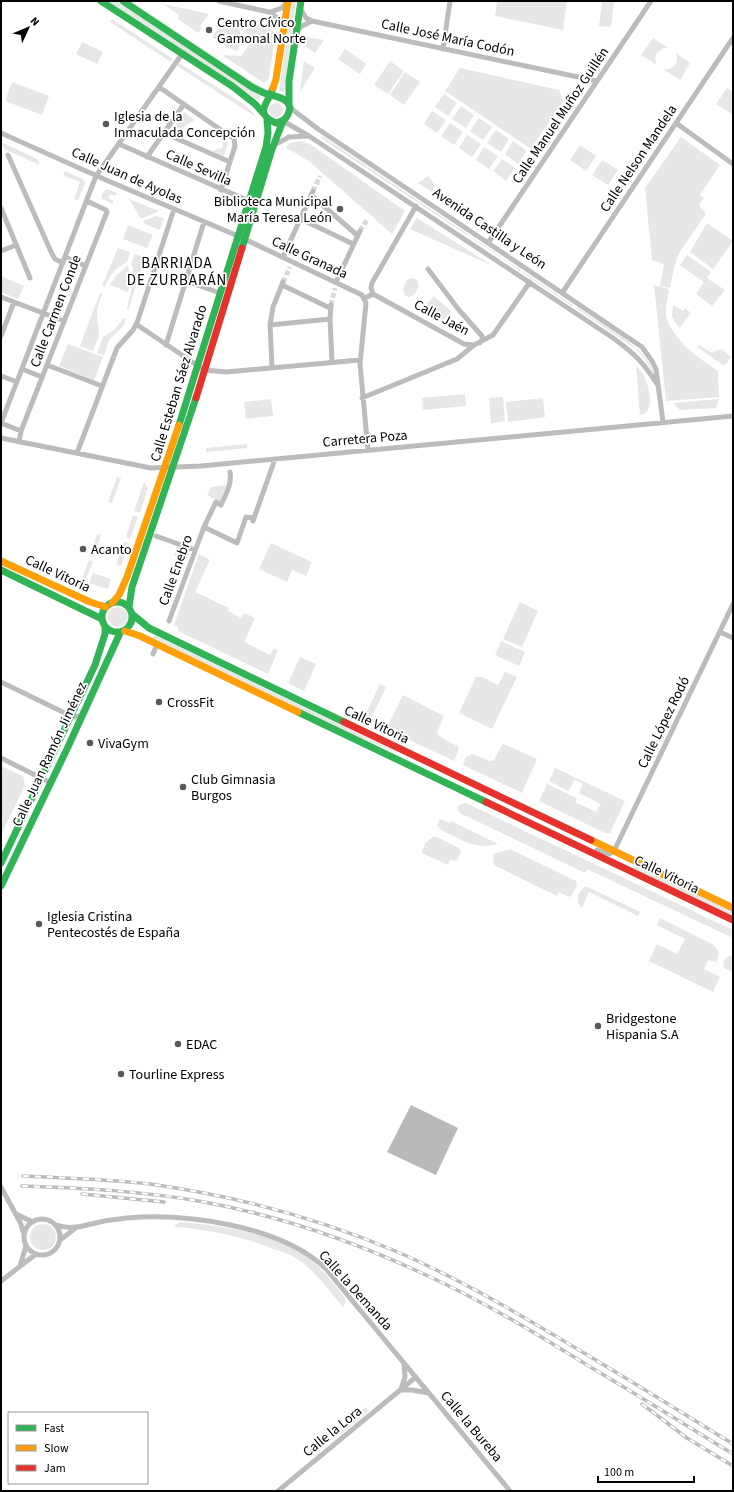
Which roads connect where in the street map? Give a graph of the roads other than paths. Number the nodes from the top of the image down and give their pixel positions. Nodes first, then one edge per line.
1 (101, 1) edge
2 (123, 1) edge
3 (219, 1) edge
4 (288, 1) edge
5 (450, 1) edge
6 (651, 1) edge
7 (300, 4) edge
8 (269, 12) junction
9 (312, 22) junction
10 (284, 28) junction
11 (297, 31) junction
12 (733, 38) edge
13 (443, 49) junction
14 (182, 54) junction
15 (276, 79) junction
16 (597, 81) junction
17 (159, 87) junction
18 (259, 90) junction
19 (272, 97) junction
20 (184, 104) junction
21 (289, 106) junction
22 (266, 117) junction
23 (283, 121) junction
24 (676, 123) junction
25 (164, 132) junction
26 (1, 133) edge
27 (309, 136) junction
28 (119, 144) junction
29 (273, 146) junction
30 (8, 155) dead end
31 (146, 157) junction
32 (230, 162) junction
33 (733, 164) edge
34 (96, 176) junction
35 (221, 190) junction
36 (86, 201) junction
37 (249, 201) junction
38 (416, 206) junction
39 (1, 208) edge
40 (174, 209) junction
41 (301, 218) junction
42 (204, 222) junction
43 (241, 238) junction
44 (488, 242) junction
45 (16, 244) junction
46 (353, 244) junction
47 (1, 251) edge
48 (65, 257) junction
49 (283, 257) junction
50 (62, 264) junction
51 (86, 266) junction
52 (428, 268) dead end
53 (30, 278) dead end
54 (186, 281) junction
55 (530, 282) junction
56 (336, 284) junction
57 (220, 292) junction
58 (562, 292) junction
59 (373, 294) junction
60 (1, 297) edge
61 (365, 298) junction
62 (14, 302) junction
63 (43, 313) junction
64 (330, 319) junction
65 (64, 321) junction
66 (136, 324) junction
67 (270, 325) junction
68 (1, 336) edge
69 (480, 343) junction
70 (166, 345) junction
71 (474, 346) junction
72 (360, 360) junction
73 (332, 362) junction
74 (47, 364) junction
75 (272, 367) junction
76 (201, 368) junction
77 (22, 369) junction
78 (1, 376) edge
79 (42, 377) junction
80 (17, 382) junction
81 (657, 384) junction
82 (102, 386) junction
83 (362, 398) junction
84 (733, 416) edge
85 (1, 422) edge
86 (663, 422) junction
87 (21, 431) junction
88 (1, 438) edge
89 (19, 442) junction
90 (368, 450) junction
91 (77, 453) junction
92 (275, 459) junction
93 (169, 468) junction
94 (230, 472) dead end
95 (204, 527) junction
96 (156, 536) dead end
97 (195, 550) junction
98 (1, 561) edge
99 (1, 570) edge
100 (733, 604) edge
101 (109, 605) junction
102 (129, 607) junction
103 (132, 614) junction
104 (102, 619) junction
105 (169, 621) dead end
106 (105, 627) junction
107 (122, 632) junction
108 (720, 632) junction
109 (733, 638) edge
110 (155, 649) dead end
111 (153, 654) dead end
112 (1, 682) edge
113 (83, 715) junction
114 (71, 716) junction
115 (1, 758) edge
116 (42, 778) junction
117 (51, 783) junction
118 (546, 831) junction
119 (614, 851) junction
120 (1, 863) edge
121 (624, 868) junction
122 (1, 886) edge
123 (733, 908) edge
124 (733, 920) edge
125 (1, 1187) edge
126 (15, 1214) junction
127 (33, 1222) junction
128 (55, 1226) junction
129 (77, 1228) junction
130 (24, 1234) junction
131 (60, 1240) junction
132 (26, 1246) junction
133 (36, 1254) junction
134 (20, 1266) junction
135 (1, 1282) edge
136 (404, 1363) junction
137 (416, 1377) junction
138 (401, 1390) junction
139 (430, 1393) junction
140 (278, 1491) edge
141 (510, 1491) edge

1 - 14 main road
2 - 18 main road
3 - 8 street
4 - 8 street
4 - 10 main road
5 - 13 street
6 - 16 street, Calle Manuel Muñoz Guillén
7 - 9 street
7 - 11 main road
8 - 10 street
9 - 11 street
9 - 13 street, Calle José María Codón
10 - 15 main road
11 - 21 main road
12 - 24 street, Calle Nelson Mandela
13 - 16 street, Calle José María Codón
14 - 17 street
14 - 22 main road
15 - 18 main road
15 - 19 main road
16 - 44 street, Calle Manuel Muñoz Guillén
17 - 20 street
17 - 28 street
18 - 19 main road
19 - 21 main road
19 - 22 main road
20 - 25 street
20 - 32 street
21 - 23 main road
21 - 44 street, Avenida Castilla y León
22 - 23 main road
22 - 37 main road, Calle Esteban Sáez Alvarado
23 - 27 street, Avenida Castilla y León
23 - 29 main road, Calle Esteban Sáez Alvarado
24 - 33 street
24 - 58 street, Calle Nelson Mandela
25 - 31 street
25 - 32 street
26 - 34 street, Calle Juan de Ayolas
27 - 29 street
27 - 38 street, Avenida Castilla y León
28 - 31 street, Calle Sevilla
28 - 34 street
29 - 43 main road, Calle Esteban Sáez Alvarado
30 - 50 street
31 - 35 street, Calle Sevilla
32 - 35 street
34 - 36 street
34 - 40 street, Calle Juan de Ayolas
35 - 37 street, Calle Sevilla
36 - 48 street
36 - 51 street, Calle Carmen Conde
37 - 43 main road, Calle Esteban Sáez Alvarado
38 - 55 street, Avenida Castilla y León
38 - 59 street
39 - 45 street
40 - 42 street, Calle Juan de Ayolas
40 - 66 street
41 - 46 street
41 - 46 street
41 - 49 street
42 - 43 street, Calle Juan de Ayolas
42 - 54 street
43 - 49 street, Calle Granada
43 - 57 main road, Calle Esteban Sáez Alvarado
43 - 76 main road, Calle Esteban Sáez Alvarado
44 - 58 street, Avenida Castilla y León
45 - 47 street
45 - 53 street
46 - 56 street
48 - 50 street
48 - 51 street
49 - 56 street, Calle Granada
50 - 63 street
51 - 65 street, Calle Carmen Conde
52 - 69 street
54 - 57 street
54 - 70 street
55 - 69 street, Calle Jaén
55 - 81 street, Avenida Castilla y León
56 - 61 street, Calle Granada
57 - 76 main road, Calle Esteban Sáez Alvarado
58 - 81 street, Avenida Castilla y León
59 - 61 street
59 - 71 street, Calle Jaén
60 - 62 street
61 - 72 street
62 - 63 street
62 - 68 street
63 - 65 street
63 - 77 street
64 - 67 street
64 - 67 street
64 - 73 street
65 - 74 street, Calle Carmen Conde
66 - 70 street
66 - 82 street
67 - 75 street
69 - 71 street, Calle Jaén
70 - 76 street
71 - 83 street
72 - 73 street
72 - 83 street
73 - 75 street
74 - 79 street, Calle Carmen Conde
74 - 82 street
75 - 76 street
76 - 93 main road, Calle Esteban Sáez Alvarado
77 - 79 street
77 - 80 street
78 - 80 street
79 - 87 street, Calle Carmen Conde
80 - 85 street
81 - 86 street, Avenida Castilla y León
82 - 91 street
83 - 90 street
84 - 86 street, Carretera Poza
85 - 87 street
86 - 90 street, Carretera Poza
87 - 89 street, Calle Carmen Conde
88 - 89 street, Carretera Poza
89 - 91 street, Carretera Poza
90 - 92 street, Carretera Poza
91 - 93 street, Carretera Poza
92 - 93 street, Carretera Poza
92 - 95 street, Calle Enebro
93 - 101 main road, Calle Esteban Sáez Alvarado
93 - 102 main road, Calle Esteban Sáez Alvarado
94 - 95 street, Calle Enebro
95 - 97 street, Calle Enebro
96 - 97 street
97 - 105 street, Calle Enebro
98 - 101 main road, Calle Vitoria
99 - 104 main road, Calle Vitoria
100 - 108 street, Calle López Rodó
101 - 102 main road
101 - 104 main road
102 - 103 main road
103 - 107 main road
103 - 119 main road, Calle Vitoria
104 - 106 main road
106 - 107 main road
106 - 114 main road, Calle Juan Ramón Jiménez
107 - 113 main road, Calle Juan Ramón Jiménez
107 - 118 main road, Calle Vitoria
108 - 109 street
108 - 119 street, Calle López Rodó
110 - 111 street
112 - 114 street
113 - 114 street
113 - 117 main road, Calle Juan Ramón Jiménez
114 - 116 main road, Calle Juan Ramón Jiménez
115 - 116 street
116 - 117 street
116 - 120 main road, Calle Juan Ramón Jiménez
117 - 122 main road, Calle Juan Ramón Jiménez
118 - 119 street, Calle Vitoria
118 - 121 main road, Calle Vitoria
119 - 121 main road
119 - 123 main road, Calle Vitoria
121 - 124 main road, Calle Vitoria
125 - 126 street
126 - 127 street
126 - 130 street
127 - 128 street
127 - 130 street
128 - 129 street, Calle la Demanda
128 - 131 street
129 - 131 street, Calle la Demanda
129 - 136 street, Calle la Demanda
130 - 132 street
131 - 133 street
132 - 133 street
132 - 134 street
133 - 134 street
134 - 135 street
136 - 137 street, Calle la Demanda
136 - 138 street
137 - 138 street, Calle la Lora
137 - 139 street, Calle la Bureba
138 - 139 street
138 - 140 street, Calle la Lora
139 - 141 street, Calle la Bureba

